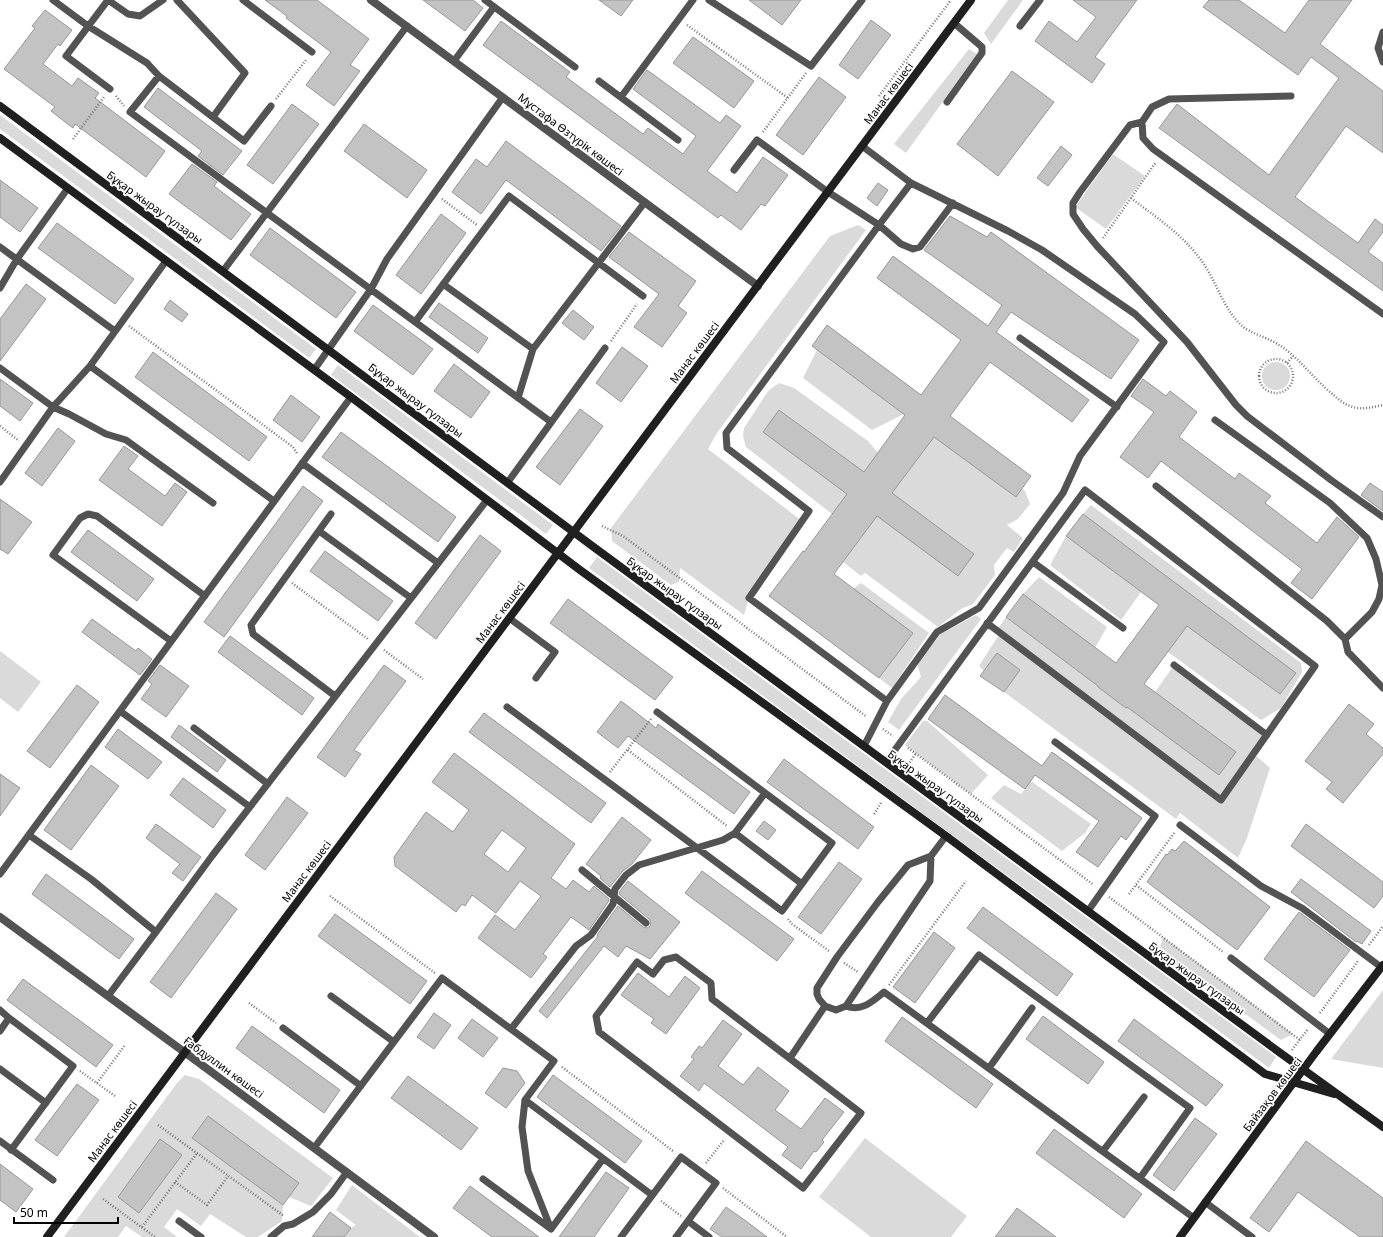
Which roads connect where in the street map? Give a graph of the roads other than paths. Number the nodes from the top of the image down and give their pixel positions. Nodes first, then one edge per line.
1 (54, 0) edge
2 (108, 0) edge
3 (163, 0) edge
4 (177, 0) edge
5 (243, 0) edge
6 (371, 0) edge
7 (485, 0) edge
8 (693, 0) edge
9 (709, 0) edge
10 (862, 0) edge
11 (971, 0) edge
12 (1040, 0) edge
13 (494, 7) junction
14 (954, 23) junction
15 (88, 26) junction
16 (407, 26) junction
17 (1020, 26) dead end
18 (1383, 32) edge
19 (312, 52) road end
20 (454, 61) junction
21 (1383, 62) edge
22 (575, 67) dead end
23 (159, 76) junction
24 (599, 81) dead end
25 (110, 89) road end
26 (1291, 96) dead end
27 (503, 97) junction
28 (621, 97) junction
29 (946, 102) dead end
30 (0, 106) edge
31 (271, 106) road end
32 (212, 117) junction
33 (1142, 122) junction
34 (0, 138) edge
35 (678, 140) dead end
36 (862, 146) junction
37 (734, 170) dead end
38 (911, 183) junction
39 (68, 188) junction
40 (828, 192) junction
41 (645, 202) junction
42 (953, 203) junction
43 (267, 213) junction
44 (879, 225) junction
45 (0, 247) edge
46 (16, 259) junction
47 (166, 261) junction
48 (599, 263) junction
49 (223, 271) junction
50 (443, 284) junction
51 (758, 286) junction
52 (0, 288) edge
53 (371, 289) junction
54 (643, 296) road end
55 (1383, 314) edge
56 (415, 322) junction
57 (115, 331) junction
58 (1020, 338) dead end
59 (605, 348) road end
60 (328, 349) junction
61 (534, 349) junction
62 (90, 366) junction
63 (0, 368) edge
64 (314, 370) junction
65 (350, 397) junction
66 (518, 398) junction
67 (53, 407) junction
68 (1116, 407) junction
69 (1215, 420) dead end
70 (551, 422) junction
71 (302, 463) junction
72 (0, 482) edge
73 (508, 482) junction
74 (1156, 486) dead end
75 (487, 500) junction
76 (274, 501) junction
77 (213, 503) dead end
78 (331, 514) dead end
79 (1383, 517) edge
80 (319, 531) junction
81 (574, 532) junction
82 (558, 553) junction
83 (438, 562) junction
84 (1033, 562) junction
85 (205, 596) junction
86 (411, 598) junction
87 (509, 618) junction
88 (987, 623) junction
89 (1124, 628) dead end
90 (1345, 639) junction
91 (171, 641) junction
92 (1174, 665) dead end
93 (536, 678) dead end
94 (1383, 688) edge
95 (335, 696) junction
96 (887, 701) junction
97 (507, 707) dead end
98 (120, 711) junction
99 (657, 712) road end
100 (194, 728) dead end
101 (1268, 735) junction
102 (1055, 742) dead end
103 (864, 746) junction
104 (886, 762) junction
105 (268, 784) junction
106 (765, 793) junction
107 (250, 807) junction
108 (1180, 825) road end
109 (735, 833) junction
110 (29, 835) junction
111 (946, 836) junction
112 (696, 849) junction
113 (931, 856) junction
114 (582, 870) dead end
115 (0, 874) edge
116 (802, 884) junction
117 (614, 896) junction
118 (1088, 910) junction
119 (0, 917) edge
120 (646, 923) dead end
121 (156, 932) junction
122 (1232, 958) road end
123 (1382, 966) edge
124 (108, 996) junction
125 (331, 996) dead end
126 (825, 1006) junction
127 (846, 1006) junction
128 (1032, 1008) dead end
129 (0, 1010) edge
130 (9, 1018) junction
131 (927, 1023) junction
132 (283, 1028) road end
133 (511, 1029) junction
134 (0, 1030) edge
135 (1330, 1034) junction
136 (394, 1042) junction
137 (184, 1052) junction
138 (790, 1058) junction
139 (989, 1068) junction
140 (0, 1069) edge
141 (1304, 1069) junction
142 (1294, 1082) junction
143 (361, 1086) junction
144 (1340, 1096) junction
145 (1144, 1097) dead end
146 (525, 1100) junction
147 (46, 1103) junction
148 (1383, 1126) edge
149 (0, 1141) edge
150 (314, 1148) junction
151 (11, 1150) junction
152 (1103, 1151) junction
153 (604, 1159) junction
154 (347, 1172) junction
155 (1140, 1178) junction
156 (483, 1179) dead end
157 (53, 1180) dead end
158 (652, 1195) junction
159 (1205, 1202) junction
160 (1194, 1218) junction
161 (179, 1221) dead end
162 (688, 1221) junction
163 (551, 1229) junction
164 (47, 1237) edge
165 (201, 1237) edge
166 (270, 1237) edge
167 (434, 1237) edge
168 (621, 1237) edge
169 (676, 1237) edge
170 (709, 1237) edge
171 (1180, 1237) edge
172 (1252, 1237) edge

1 - 15 lane
2 - 3 lane
2 - 15 lane
4 - 32 lane
5 - 19 lane
6 - 16 street, Мұстафа Өзтүрік көшесі
7 - 13 lane
8 - 28 lane
9 - 10 lane
11 - 14 street, Манас көшесі
12 - 17 lane
13 - 20 lane
13 - 22 lane
14 - 29 lane
14 - 36 street, Манас көшесі
15 - 23 lane
15 - 25 lane
16 - 20 street, Мұстафа Өзтүрік көшесі
16 - 43 lane
18 - 21 lane
20 - 27 street, Мұстафа Өзтүрік көшесі
23 - 32 lane
23 - 43 lane
24 - 28 lane
26 - 33 lane
27 - 41 street, Мұстафа Өзтүрік көшесі
27 - 53 lane
28 - 35 lane
30 - 49 street, Бұқар жырау гүлзары
31 - 32 lane
33 - 55 lane
33 - 79 lane
34 - 39 street, Бұқар жырау гүлзары
36 - 38 lane
36 - 40 street, Манас көшесі
37 - 40 lane
38 - 42 lane
38 - 44 lane
39 - 46 lane
39 - 47 street, Бұқар жырау гүлзары
40 - 44 lane
40 - 51 street, Манас көшесі
41 - 48 lane
41 - 51 street, Мұстафа Өзтүрік көшесі
42 - 44 lane
42 - 68 lane
43 - 49 lane
43 - 53 lane
44 - 96 lane
45 - 46 lane
46 - 52 lane
46 - 57 lane
47 - 57 lane
47 - 64 street, Бұқар жырау гүлзары
48 - 50 lane
48 - 54 lane
48 - 61 lane
49 - 60 street, Бұқар жырау гүлзары
50 - 56 lane
50 - 61 lane
51 - 81 street, Манас көшесі
53 - 56 lane
53 - 60 lane
56 - 66 lane
57 - 62 lane
58 - 68 lane
59 - 70 lane
60 - 64 lane
60 - 73 street, Бұқар жырау гүлзары
61 - 66 lane
62 - 67 lane
62 - 76 lane
63 - 67 lane
64 - 65 street, Бұқар жырау гүлзары
65 - 71 lane
65 - 75 street, Бұқар жырау гүлзары
66 - 70 lane
67 - 72 lane
67 - 77 lane
68 - 96 lane
69 - 90 lane
70 - 73 lane
71 - 76 lane
71 - 83 lane
73 - 81 street, Бұқар жырау гүлзары
74 - 90 lane
75 - 82 street, Бұқар жырау гүлзары
75 - 83 lane
76 - 85 lane
78 - 80 lane
80 - 86 lane
80 - 95 lane
81 - 82 street, Манас көшесі
81 - 103 street, Бұқар жырау гүлзары
82 - 87 street, Манас көшесі
82 - 111 street, Бұқар жырау гүлзары
83 - 86 lane
84 - 88 lane
84 - 89 lane
84 - 101 lane
85 - 91 lane
85 - 91 lane
86 - 95 lane
87 - 93 lane
87 - 137 street, Манас көшесі
88 - 101 lane
88 - 104 lane
90 - 94 lane
91 - 98 lane
92 - 101 lane
95 - 105 lane
96 - 103 lane
97 - 112 lane
98 - 107 lane
98 - 110 lane
99 - 106 lane
100 - 105 lane
102 - 118 lane
103 - 104 street, Бұқар жырау гүлзары
104 - 118 street, Бұқар жырау гүлзары
105 - 107 lane
106 - 109 lane
106 - 116 lane
107 - 121 lane
108 - 123 lane
109 - 112 lane
109 - 116 lane
110 - 115 lane
110 - 121 lane
111 - 113 lane
111 - 142 street, Бұқар жырау гүлзары
112 - 116 lane
112 - 117 lane
113 - 126 lane
113 - 127 lane
114 - 117 lane
117 - 120 lane
117 - 133 lane
118 - 141 street, Бұқар жырау гүлзары
119 - 124 street, Ғабдуллин көшесі
121 - 124 lane
122 - 135 lane
123 - 135 street, Байзақов көшесі
124 - 137 street, Ғабдуллин көшесі
125 - 136 lane
126 - 127 lane
126 - 138 lane
127 - 131 lane
128 - 139 lane
129 - 130 lane
130 - 134 lane
130 - 147 lane
131 - 139 lane
131 - 155 lane
132 - 143 lane
133 - 136 lane
133 - 146 lane
135 - 141 street, Байзақов көшесі
136 - 143 lane
137 - 150 street, Ғабдуллин көшесі
137 - 164 street, Манас көшесі
138 - 138 lane
139 - 152 lane
140 - 147 lane
141 - 142 street, Байзақов көшесі
141 - 144 street, Бұқар жырау гүлзары
142 - 144 street, Бұқар жырау гүлзары
142 - 159 street, Байзақов көшесі
143 - 150 lane
144 - 148 street, Бұқар жырау гүлзары
145 - 152 lane
146 - 153 lane
146 - 163 lane
147 - 151 lane
149 - 151 lane
150 - 154 street, Ғабдуллин көшесі
151 - 157 lane
152 - 155 lane
153 - 158 lane
153 - 163 lane
154 - 166 lane
154 - 167 street, Ғабдуллин көшесі
155 - 160 lane
156 - 163 lane
158 - 162 lane
158 - 168 lane
159 - 160 street, Байзақов көшесі
159 - 172 lane
160 - 171 street, Байзақов көшесі
161 - 165 lane
162 - 169 lane
162 - 170 lane

